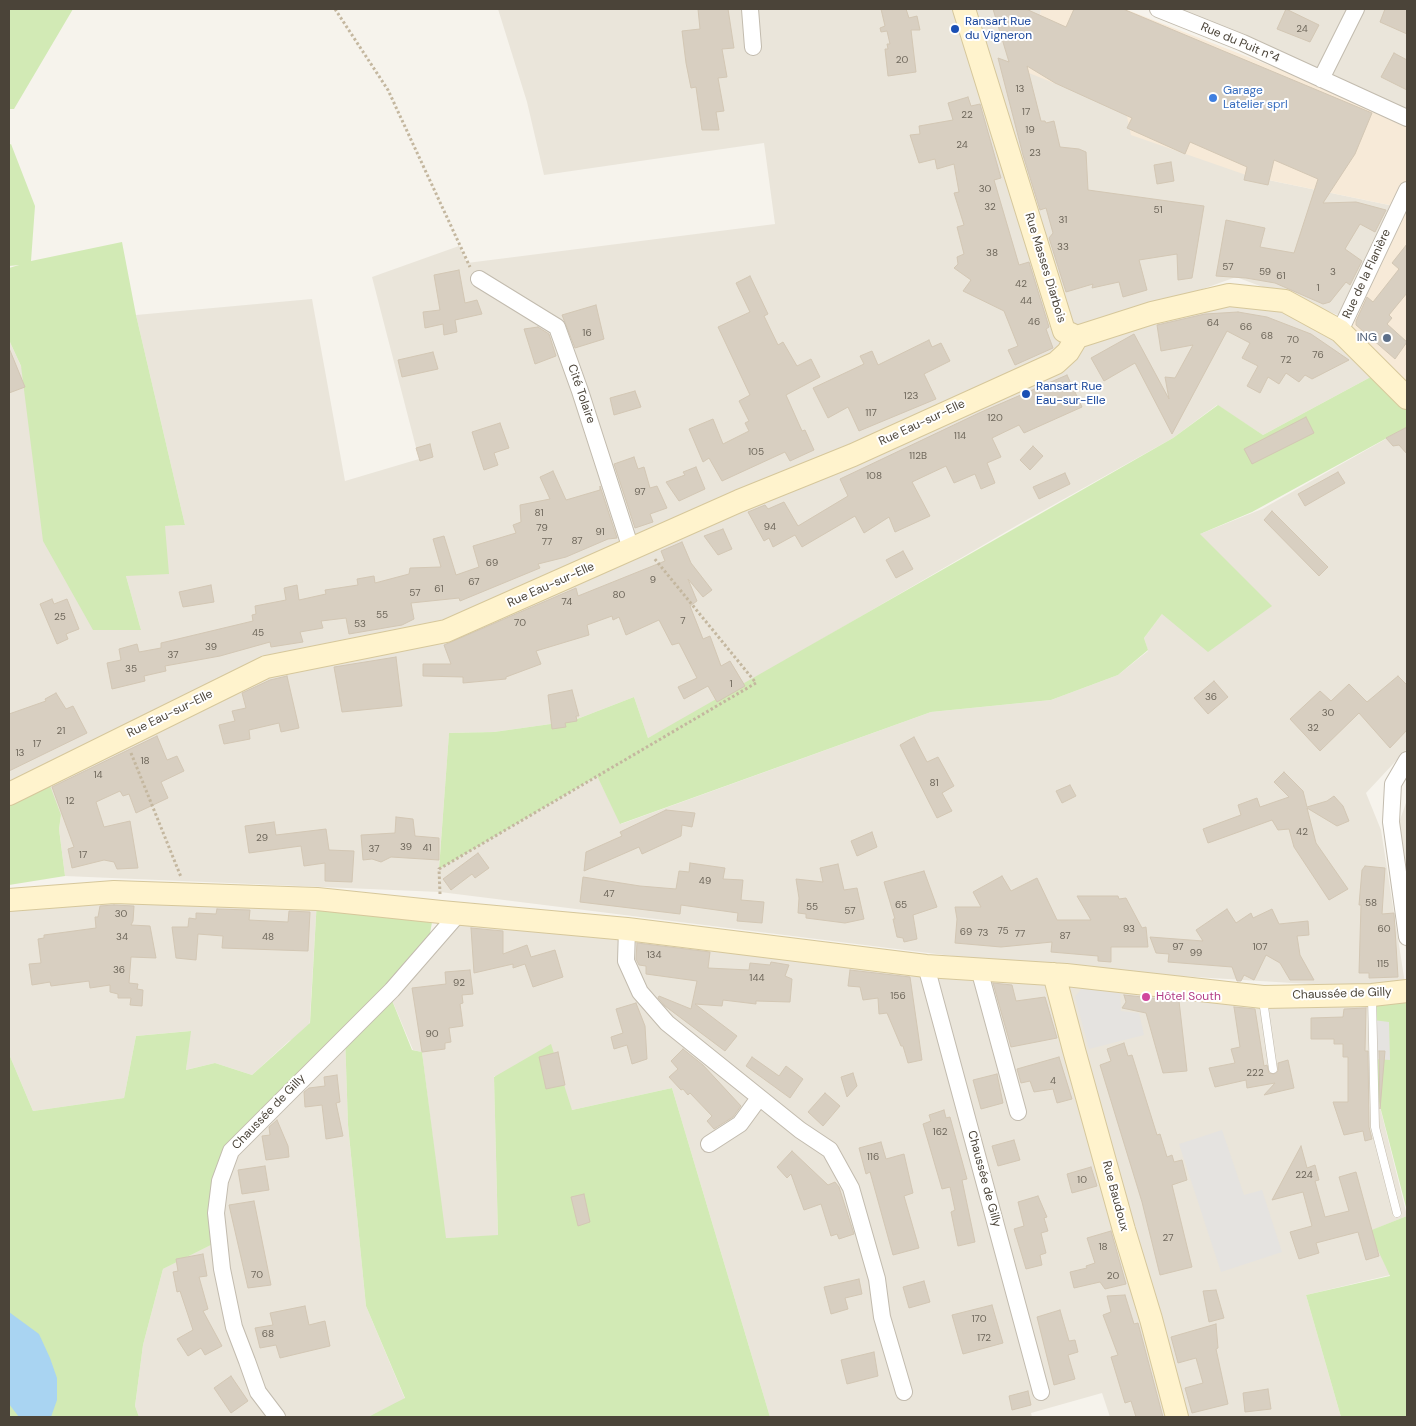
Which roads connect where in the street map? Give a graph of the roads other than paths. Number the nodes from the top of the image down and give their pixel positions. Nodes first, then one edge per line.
1 (750, 9) edge
2 (964, 9) edge
3 (1158, 9) edge
4 (1356, 9) edge
5 (753, 47) dead end
6 (1321, 79) junction
7 (1407, 118) edge
8 (1407, 190) edge
9 (479, 279) road end
10 (1340, 331) junction
11 (1077, 337) junction
12 (1407, 398) edge
13 (636, 547) junction
14 (1407, 760) edge
15 (9, 794) edge
16 (9, 900) edge
17 (450, 913) junction
18 (627, 929) junction
19 (1407, 937) edge
20 (926, 966) junction
21 (979, 969) junction
22 (1054, 974) junction
23 (1407, 991) edge
24 (1372, 995) junction
25 (1263, 997) junction
26 (1273, 1070) dead end
27 (759, 1098) junction
28 (1018, 1112) dead end
29 (709, 1144) dead end
30 (1397, 1213) dead end
31 (904, 1392) dead end
32 (1041, 1392) dead end
33 (277, 1417) edge
34 (1177, 1417) edge

1 - 5 street
2 - 11 street, Rue Masses Diarbois
3 - 6 street, Rue du Puit n°4
4 - 6 street
6 - 7 street, Rue du Puit n°4
8 - 10 street, Rue de la Flanière
9 - 13 street, Cité Tolaire
10 - 11 street, Rue Masses Diarbois
10 - 12 street, Rue Masses Diarbois
11 - 13 street, Rue Eau-sur-Elle
13 - 15 street, Rue Eau-sur-Elle
14 - 19 street
16 - 17 street, Chaussée de Gilly
17 - 18 street, Chaussée de Gilly
17 - 33 street, Chaussée de Gilly
18 - 20 street, Chaussée de Gilly
18 - 27 street
20 - 21 street, Chaussée de Gilly
20 - 32 street, Chaussée de Gilly
21 - 22 street, Chaussée de Gilly
21 - 28 street
22 - 25 street, Chaussée de Gilly
22 - 34 street, Rue Baudoux
23 - 24 street, Chaussée de Gilly
24 - 25 street, Chaussée de Gilly
24 - 30 lane
25 - 26 lane
27 - 29 street
27 - 31 street

